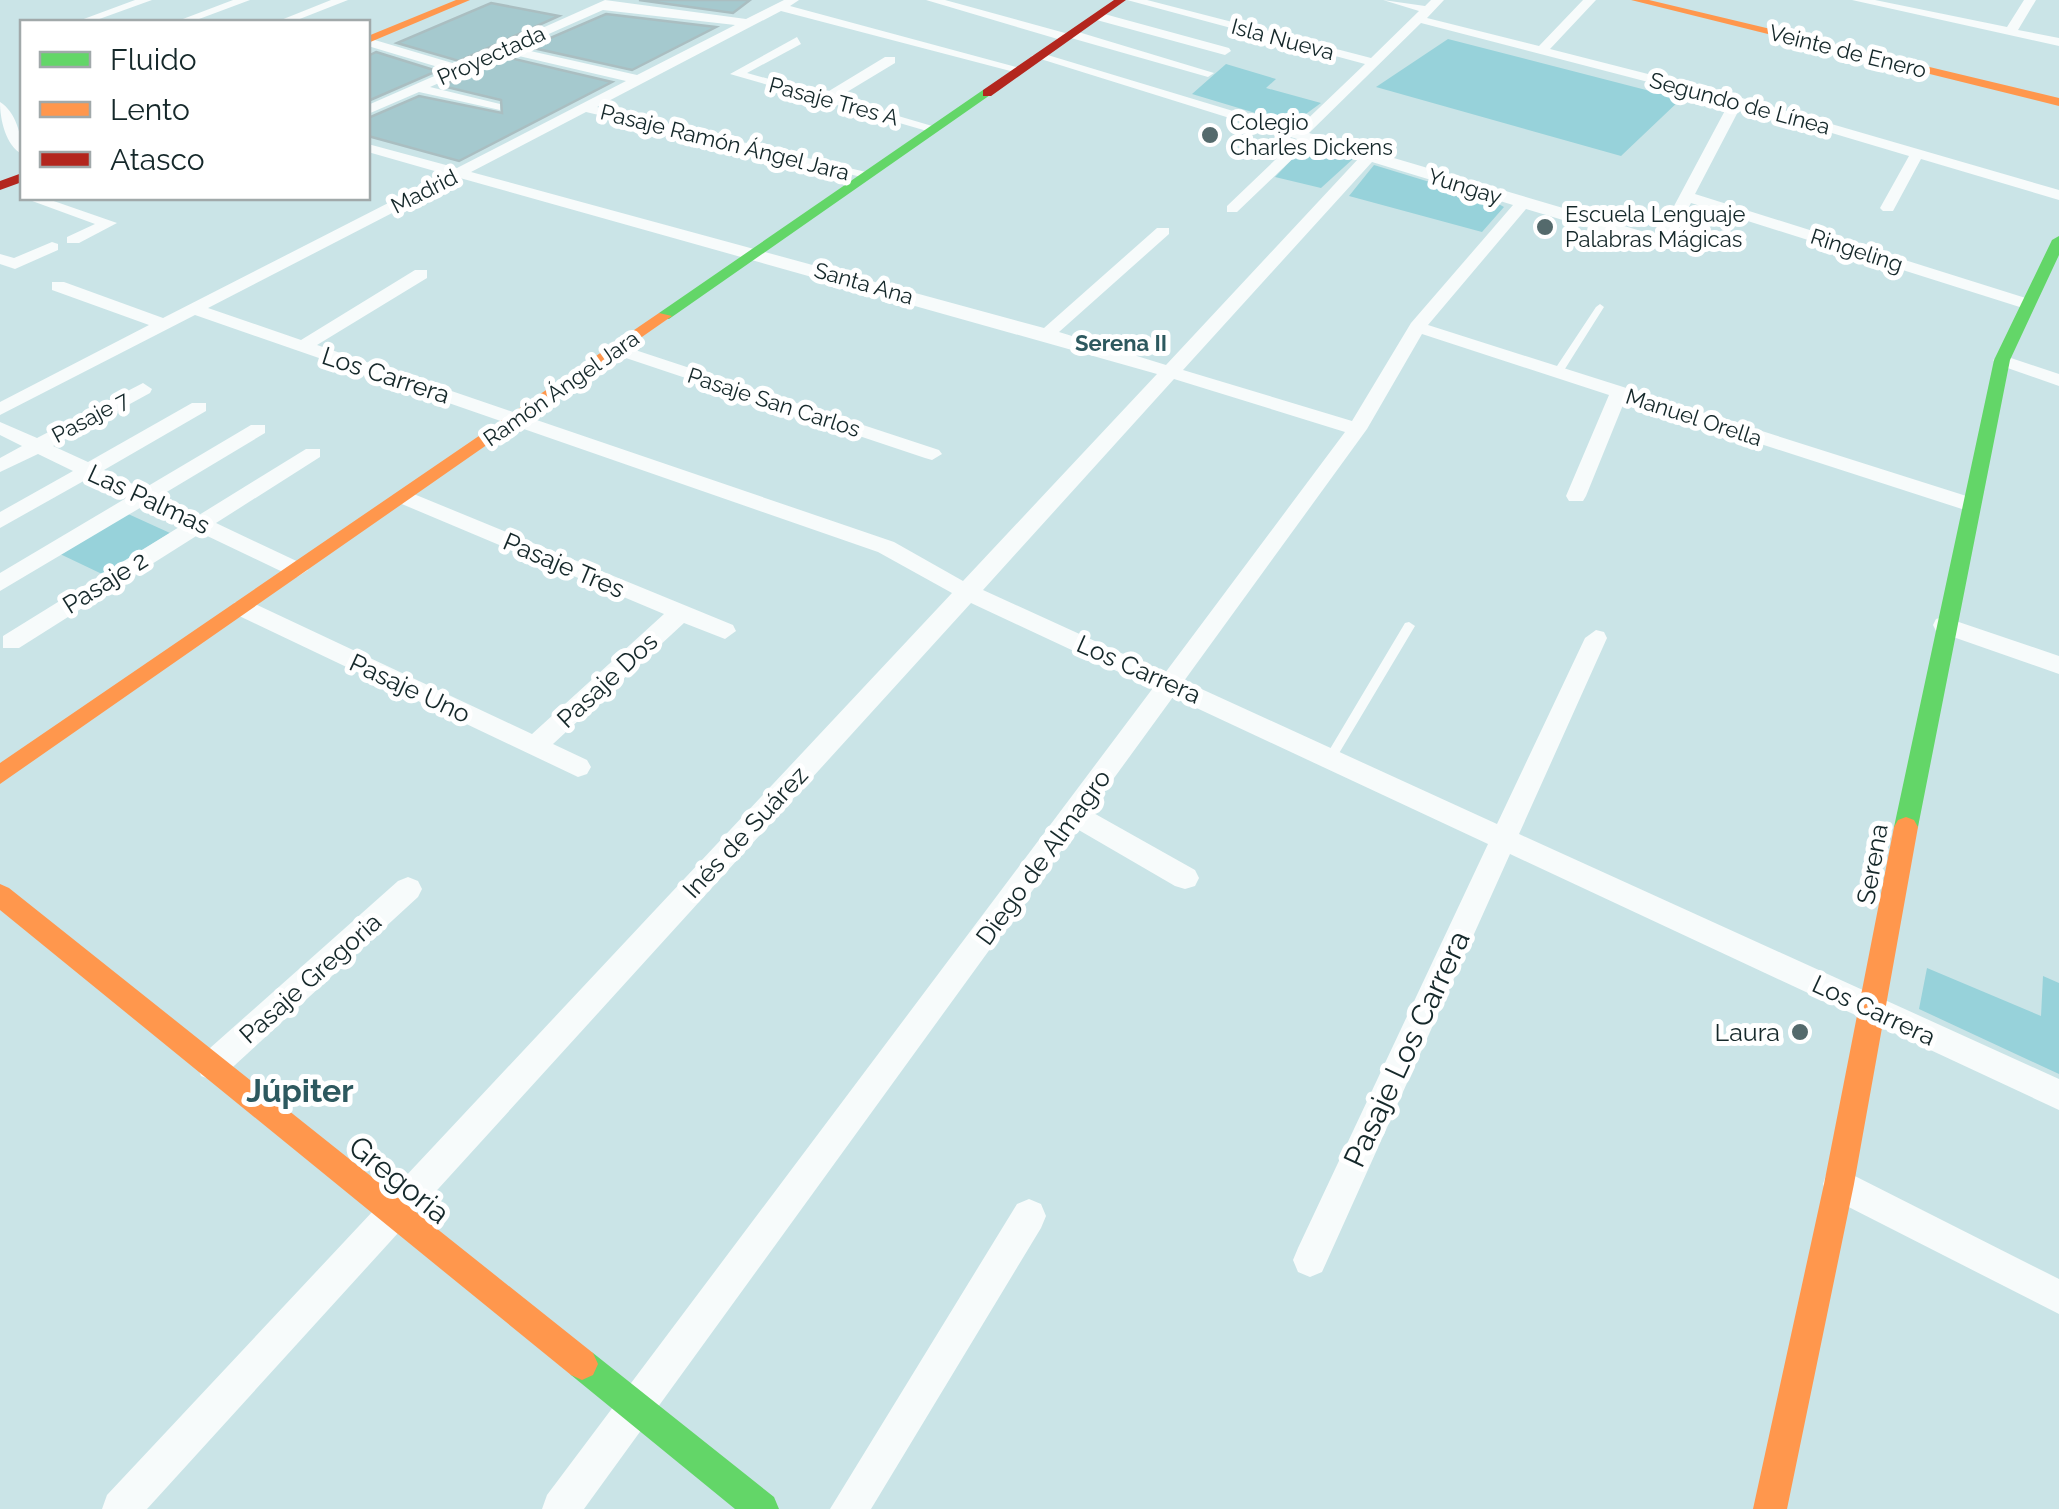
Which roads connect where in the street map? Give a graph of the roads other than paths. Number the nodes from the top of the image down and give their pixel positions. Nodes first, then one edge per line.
1 (146, 0) edge
2 (244, 0) edge
3 (342, 0) edge
4 (464, 0) edge
5 (1121, 0) edge
6 (1134, 0) edge
7 (1389, 0) edge
8 (1590, 0) edge
9 (1636, 0) edge
10 (1858, 0) edge
11 (2029, 0) edge
12 (608, 3) edge
13 (787, 3) edge
14 (944, 3) edge
15 (1428, 10) edge
16 (1096, 16) junction
17 (86, 17) edge
18 (187, 20) edge
19 (287, 20) edge
20 (747, 24) junction
21 (2010, 32) junction
22 (1068, 36) junction
23 (370, 40) edge
24 (797, 41) dead end
25 (370, 42) edge
26 (2059, 42) edge
27 (504, 49) junction
28 (1543, 49) junction
29 (1225, 51) dead end
30 (890, 60) dead end
31 (1028, 63) junction
32 (1375, 64) junction
33 (460, 68) junction
34 (1208, 72) dead end
35 (640, 80) junction
36 (418, 88) junction
37 (825, 99) junction
38 (1737, 101) junction
39 (2059, 102) edge
40 (0, 106) edge
41 (494, 107) dead end
42 (586, 108) junction
43 (370, 109) edge
44 (4, 126) edge
45 (932, 128) junction
46 (1303, 136) junction
47 (20, 147) edge
48 (370, 149) edge
49 (1918, 152) junction
50 (1368, 156) junction
51 (460, 173) junction
52 (865, 176) junction
53 (2059, 195) edge
54 (1688, 196) junction
55 (37, 200) edge
56 (1522, 204) junction
57 (1888, 208) dead end
58 (1232, 209) dead end
59 (1164, 231) dead end
60 (73, 240) dead end
61 (2059, 240) edge
62 (52, 247) dead end
63 (755, 252) junction
64 (2, 261) edge
65 (421, 274) dead end
66 (58, 286) dead end
67 (2026, 304) junction
68 (1600, 307) dead end
69 (194, 309) junction
70 (163, 324) junction
71 (1417, 326) junction
72 (1047, 334) junction
73 (302, 347) junction
74 (617, 349) junction
75 (2002, 360) junction
76 (1170, 370) junction
77 (1558, 372) junction
78 (2059, 380) edge
79 (143, 389) dead end
80 (1619, 393) junction
81 (199, 407) dead end
82 (0, 409) edge
83 (518, 418) junction
84 (0, 428) edge
85 (258, 429) dead end
86 (1357, 429) junction
87 (38, 446) junction
88 (314, 453) dead end
89 (932, 454) dead end
90 (0, 466) edge
91 (89, 471) junction
92 (144, 496) junction
93 (1576, 496) dead end
94 (404, 497) junction
95 (1972, 505) junction
96 (0, 521) edge
97 (199, 523) junction
98 (297, 570) junction
99 (0, 583) edge
100 (968, 592) junction
101 (243, 608) junction
102 (680, 614) junction
103 (1944, 625) junction
104 (1409, 626) dead end
105 (725, 630) dead end
106 (1596, 638) dead end
107 (11, 642) dead end
108 (2059, 664) edge
109 (1172, 683) junction
110 (534, 747) junction
111 (1331, 757) junction
112 (578, 767) dead end
113 (0, 775) edge
114 (1074, 815) junction
115 (1504, 838) junction
116 (1185, 878) dead end
117 (408, 890) dead end
118 (0, 896) edge
119 (1873, 1010) junction
120 (212, 1066) junction
121 (2059, 1095) edge
122 (1839, 1184) junction
123 (391, 1214) junction
124 (1029, 1216) dead end
125 (1310, 1260) dead end
126 (2059, 1297) edge
127 (636, 1409) junction
128 (121, 1509) edge
129 (561, 1509) edge
130 (762, 1509) edge
131 (850, 1509) edge
132 (1770, 1509) edge

1 - 17 street
2 - 18 street
3 - 19 street
4 - 23 street
5 - 16 street, Ramón Ángel Jara
6 - 32 street, Isla Nueva
7 - 15 street, Segundo de Línea
8 - 28 street
9 - 39 street, Veinte de Enero
10 - 21 street
11 - 21 street
12 - 20 street
12 - 27 street, Proyectada
13 - 20 street, Madrid
13 - 31 street, Yungay
14 - 22 street
15 - 28 street, Segundo de Línea
15 - 32 street
16 - 22 street, Ramón Ángel Jara
16 - 29 street
20 - 35 street, Madrid
21 - 26 street
22 - 31 street, Ramón Ángel Jara
22 - 34 street
24 - 37 street, Pasaje Tres A
25 - 33 street
27 - 33 street, Proyectada
27 - 35 street
28 - 38 street, Segundo de Línea
30 - 37 street
31 - 45 street, Ramón Ángel Jara
31 - 46 street, Yungay
32 - 46 street
33 - 36 street, Proyectada
35 - 42 street, Madrid
36 - 41 street
36 - 43 street, Proyectada
37 - 45 street, Pasaje Tres A
38 - 49 street, Segundo de Línea
38 - 54 street
40 - 44 street
42 - 51 street, Madrid
42 - 52 street, Pasaje Ramón Ángel Jara
44 - 47 street
45 - 52 street, Ramón Ángel Jara
46 - 50 street, Yungay
46 - 58 street
48 - 51 street, Santa Ana
49 - 53 street, Segundo de Línea
49 - 57 street
50 - 56 street, Yungay
50 - 76 street, Inés de Suárez
51 - 63 street, Santa Ana
51 - 69 street, Madrid
52 - 63 street, Ramón Ángel Jara
54 - 56 street, Yungay
54 - 67 street, Ringeling
55 - 60 street
56 - 71 street, Diego de Almagro
59 - 72 street
61 - 67 street, Serena
62 - 64 street
63 - 72 street, Santa Ana
63 - 74 street, Ramón Ángel Jara
65 - 73 street
66 - 70 street
67 - 75 street, Serena
68 - 77 lane
69 - 70 street, Madrid
69 - 73 street, Los Carrera
70 - 82 street, Madrid
71 - 77 street, Manuel Orella
71 - 86 street, Diego de Almagro
72 - 76 street, Santa Ana
73 - 83 street, Los Carrera
74 - 83 street, Ramón Ángel Jara
74 - 89 street, Pasaje San Carlos
75 - 78 street
75 - 95 street, Serena
76 - 86 street, Santa Ana
76 - 100 street, Inés de Suárez
77 - 80 street, Manuel Orella
79 - 87 street, Pasaje 7
80 - 93 street
80 - 95 street, Manuel Orella
81 - 91 street
83 - 94 street, Ramón Ángel Jara
83 - 100 street, Los Carrera
84 - 87 street, Las Palmas
85 - 92 street
86 - 109 street, Diego de Almagro
87 - 90 street, Pasaje 7
87 - 91 street, Las Palmas
88 - 97 street, Pasaje 2
91 - 92 street, Las Palmas
91 - 96 street
92 - 97 street, Las Palmas
92 - 99 street
94 - 98 street, Ramón Ángel Jara
94 - 102 street, Pasaje Tres
95 - 103 street, Serena
97 - 98 street, Las Palmas
97 - 107 street, Pasaje 2
98 - 101 street, Ramón Ángel Jara
100 - 109 street, Los Carrera
100 - 123 street, Inés de Suárez
101 - 110 street, Pasaje Uno
101 - 113 street, Ramón Ángel Jara
102 - 105 street, Pasaje Tres
102 - 110 street, Pasaje Dos
103 - 108 street
103 - 119 street, Serena
104 - 111 lane
106 - 115 street, Pasaje Los Carrera
109 - 111 street, Los Carrera
109 - 114 street, Diego de Almagro
110 - 112 street, Pasaje Uno
111 - 115 street, Los Carrera
114 - 116 street
114 - 127 street, Diego de Almagro
115 - 119 street, Los Carrera
115 - 125 street, Pasaje Los Carrera
117 - 120 street, Pasaje Gregoria
118 - 120 street, Gregoria
119 - 121 street, Los Carrera
119 - 122 street, Serena
120 - 123 street, Gregoria
122 - 126 street
122 - 132 street, Serena
123 - 127 street, Gregoria
123 - 128 street, Inés de Suárez
124 - 131 street
127 - 129 street, Diego de Almagro
127 - 130 street, Gregoria

